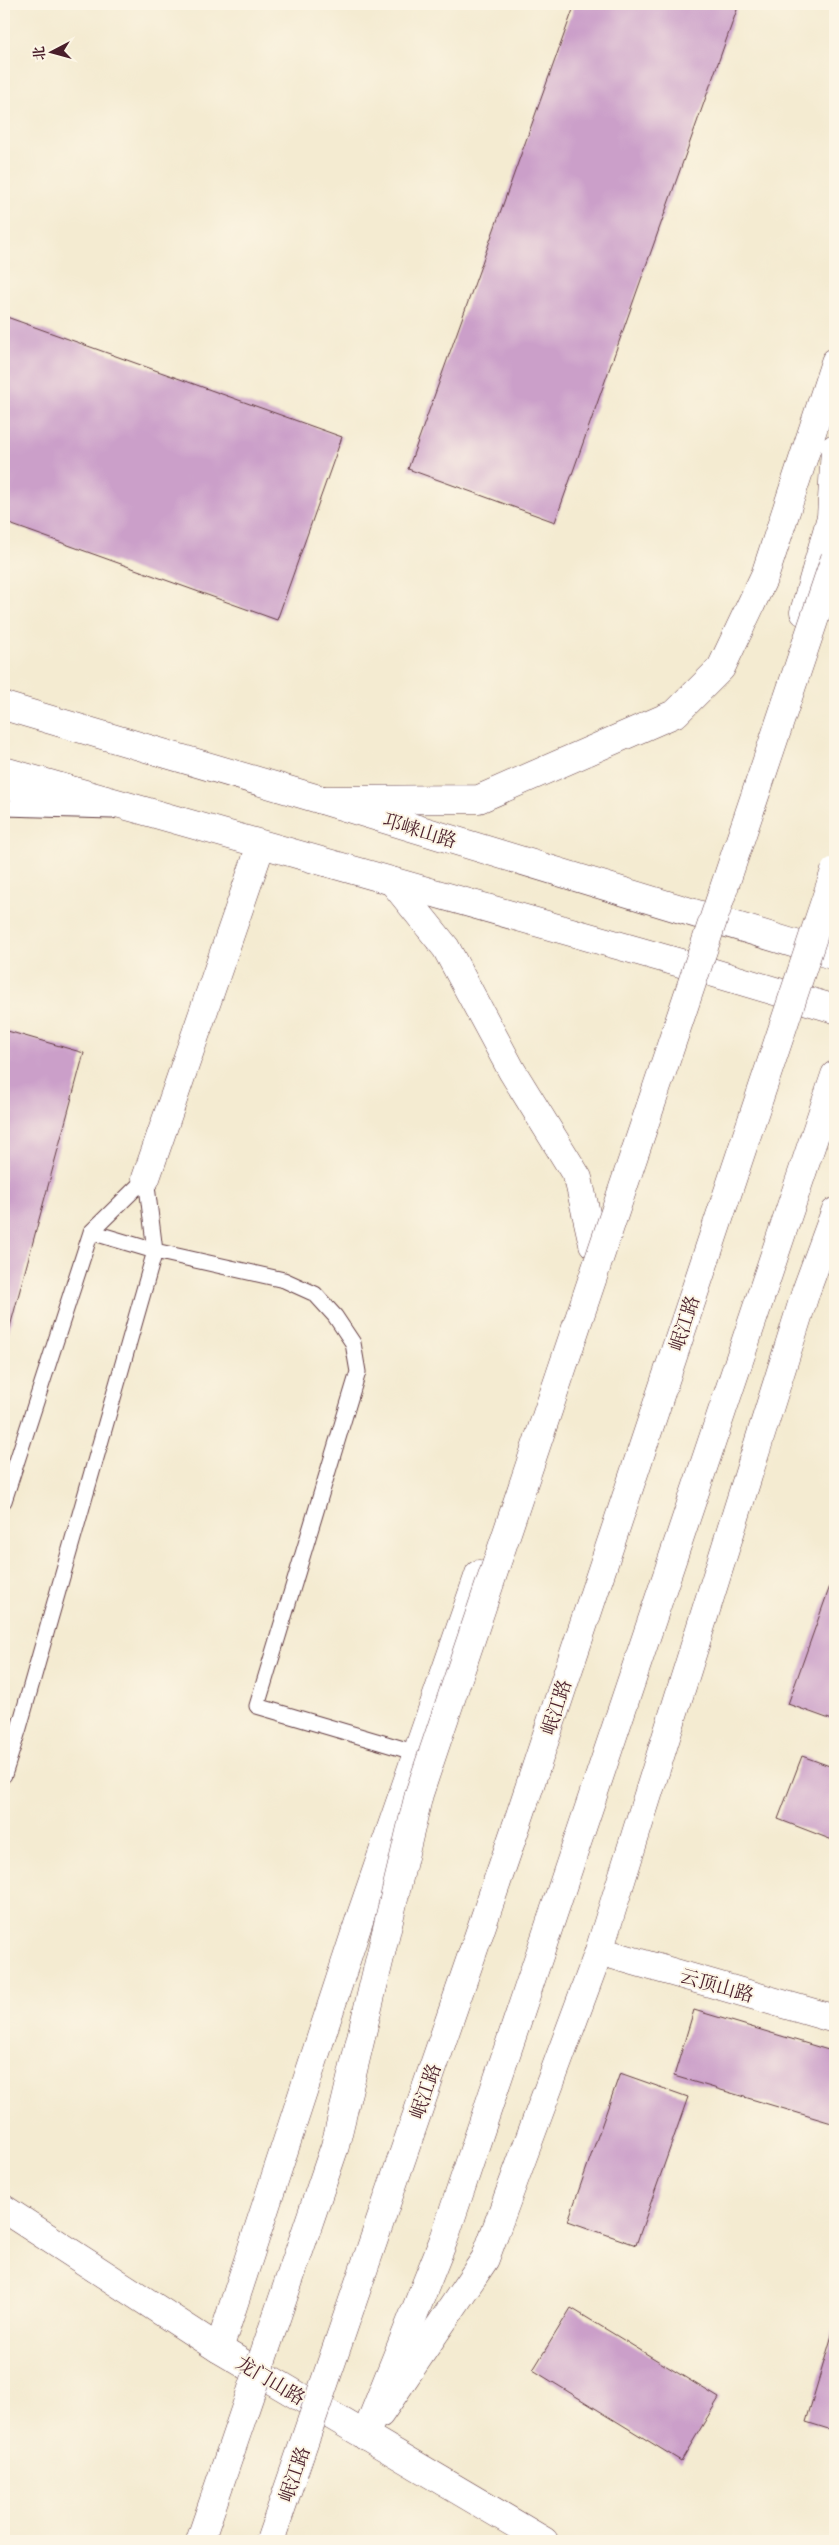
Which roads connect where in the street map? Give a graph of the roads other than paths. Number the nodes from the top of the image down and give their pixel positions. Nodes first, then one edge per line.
1 (835, 362) edge
2 (835, 448) edge
3 (835, 558) edge
4 (4, 706) edge
5 (4, 771) edge
6 (4, 792) edge
7 (322, 800) junction
8 (4, 808) edge
9 (150, 812) junction
10 (261, 845) junction
11 (835, 871) edge
12 (393, 882) junction
13 (700, 916) junction
14 (835, 956) edge
15 (684, 964) junction
16 (835, 1009) edge
17 (835, 1074) edge
18 (146, 1178) junction
19 (835, 1212) edge
20 (91, 1232) junction
21 (593, 1244) junction
22 (156, 1251) junction
23 (835, 1254) edge
24 (806, 1290) junction
25 (4, 1502) edge
26 (417, 1753) junction
27 (4, 1775) edge
28 (599, 1952) junction
29 (835, 2019) edge
30 (4, 2209) edge
31 (219, 2349) junction
32 (365, 2436) junction
33 (200, 2541) edge
34 (270, 2541) edge
35 (544, 2541) edge

1 - 7 main road
2 - 13 main road
3 - 33 main road, bridge
4 - 7 main road, 邛崃山路
5 - 9 main road
6 - 9 lane
7 - 13 main road, 邛崃山路
8 - 9 lane
9 - 10 main road
10 - 12 main road
10 - 18 main road
11 - 34 main road, 岷江路, bridge
12 - 15 main road
12 - 21 main road
13 - 14 main road, 邛崃山路
13 - 15 main road
15 - 16 main road
15 - 21 main road
17 - 32 main road
18 - 20 lane
18 - 22 lane
19 - 24 main road
20 - 22 lane
20 - 25 lane
21 - 26 main road
22 - 26 lane
22 - 27 lane
23 - 24 main road
24 - 28 main road
26 - 31 main road
28 - 29 main road, 云顶山路
28 - 32 main road
30 - 31 main road, 龙门山路
31 - 32 main road, 龙门山路
32 - 35 main road, 龙门山路

